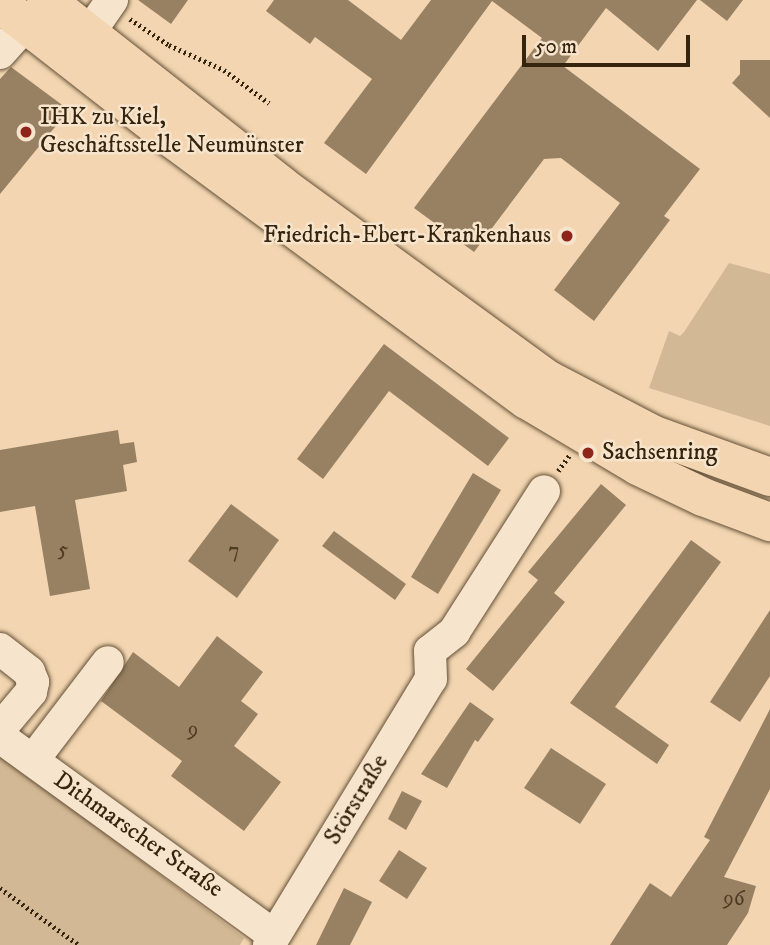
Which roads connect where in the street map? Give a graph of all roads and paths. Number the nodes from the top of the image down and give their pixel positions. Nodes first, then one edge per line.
1 (111, 1) edge
2 (24, 9) edge
3 (87, 36) junction
4 (0, 52) edge
5 (269, 103) dead end
6 (591, 422) junction
7 (770, 477) edge
8 (544, 491) joint
9 (770, 522) edge
10 (0, 649) edge
11 (108, 662) dead end
12 (0, 729) edge
13 (0, 737) edge
14 (33, 760) junction
15 (0, 888) edge
16 (271, 940) edge
17 (79, 945) edge

1 - 3 street
1 - 5 path
2 - 3 main road
2 - 4 street
2 - 6 main road
3 - 6 main road
6 - 7 main road
6 - 8 path
6 - 9 main road
8 - 16 street, Störstraße
10 - 12 street
11 - 14 street
13 - 14 street, Dithmarscher Straße
14 - 16 street, Dithmarscher Straße
15 - 17 path

